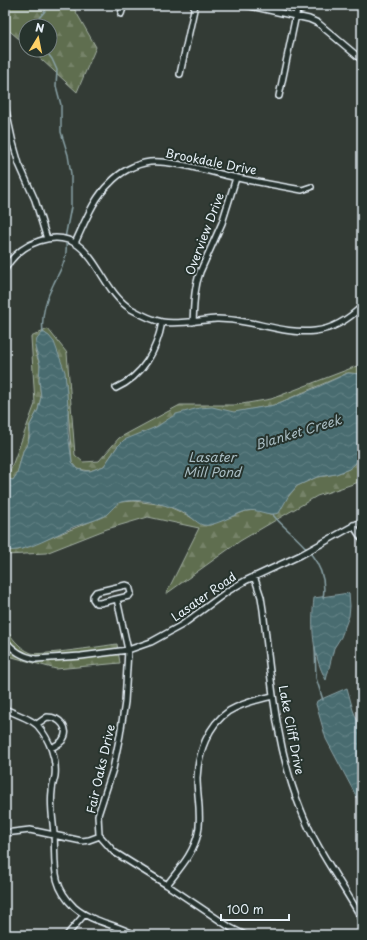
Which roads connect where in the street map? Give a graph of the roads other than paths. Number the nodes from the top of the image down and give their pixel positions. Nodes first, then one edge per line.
1 (124, 5) edge
2 (195, 5) edge
3 (246, 5) edge
4 (298, 5) edge
5 (121, 14) dead end
6 (296, 16) junction
7 (362, 60) edge
8 (180, 74) dead end
9 (279, 96) dead end
10 (5, 106) edge
11 (6, 116) edge
12 (236, 178) junction
13 (311, 188) dead end
14 (46, 239) junction
15 (75, 243) junction
16 (5, 269) edge
17 (362, 306) edge
18 (162, 322) junction
19 (193, 322) junction
20 (116, 388) dead end
21 (362, 520) edge
22 (353, 525) junction
23 (362, 539) edge
24 (254, 576) junction
25 (117, 599) junction
26 (5, 640) edge
27 (128, 650) junction
28 (273, 696) junction
29 (5, 709) edge
30 (37, 724) junction
31 (51, 748) junction
32 (5, 833) edge
33 (54, 836) junction
34 (100, 836) junction
35 (167, 885) junction
36 (84, 915) junction
37 (362, 919) edge
38 (67, 935) edge
39 (135, 935) edge
40 (244, 935) edge

1 - 5 street
2 - 8 street
3 - 6 street
4 - 6 street
6 - 7 street
6 - 9 street
10 - 11 street
11 - 14 street
12 - 13 street, Brookdale Drive
12 - 15 street, Brookdale Drive
12 - 19 street, Overview Drive
14 - 15 street
14 - 16 street
15 - 18 street
17 - 19 street
18 - 19 street
18 - 20 street
21 - 22 street, Lasater Road
22 - 23 street
22 - 24 street, Lasater Road
24 - 27 street, Lasater Road
24 - 28 street, Lake Cliff Drive
25 - 25 street
25 - 27 street, Fair Oaks Drive
26 - 27 street, Lasater Road
27 - 34 street, Fair Oaks Drive
28 - 35 street
28 - 37 street, Lake Cliff Drive
29 - 30 street
30 - 31 street
30 - 31 street
31 - 33 street
32 - 33 street
33 - 34 street
33 - 36 street
34 - 35 street
35 - 40 street
36 - 38 street
36 - 39 street

